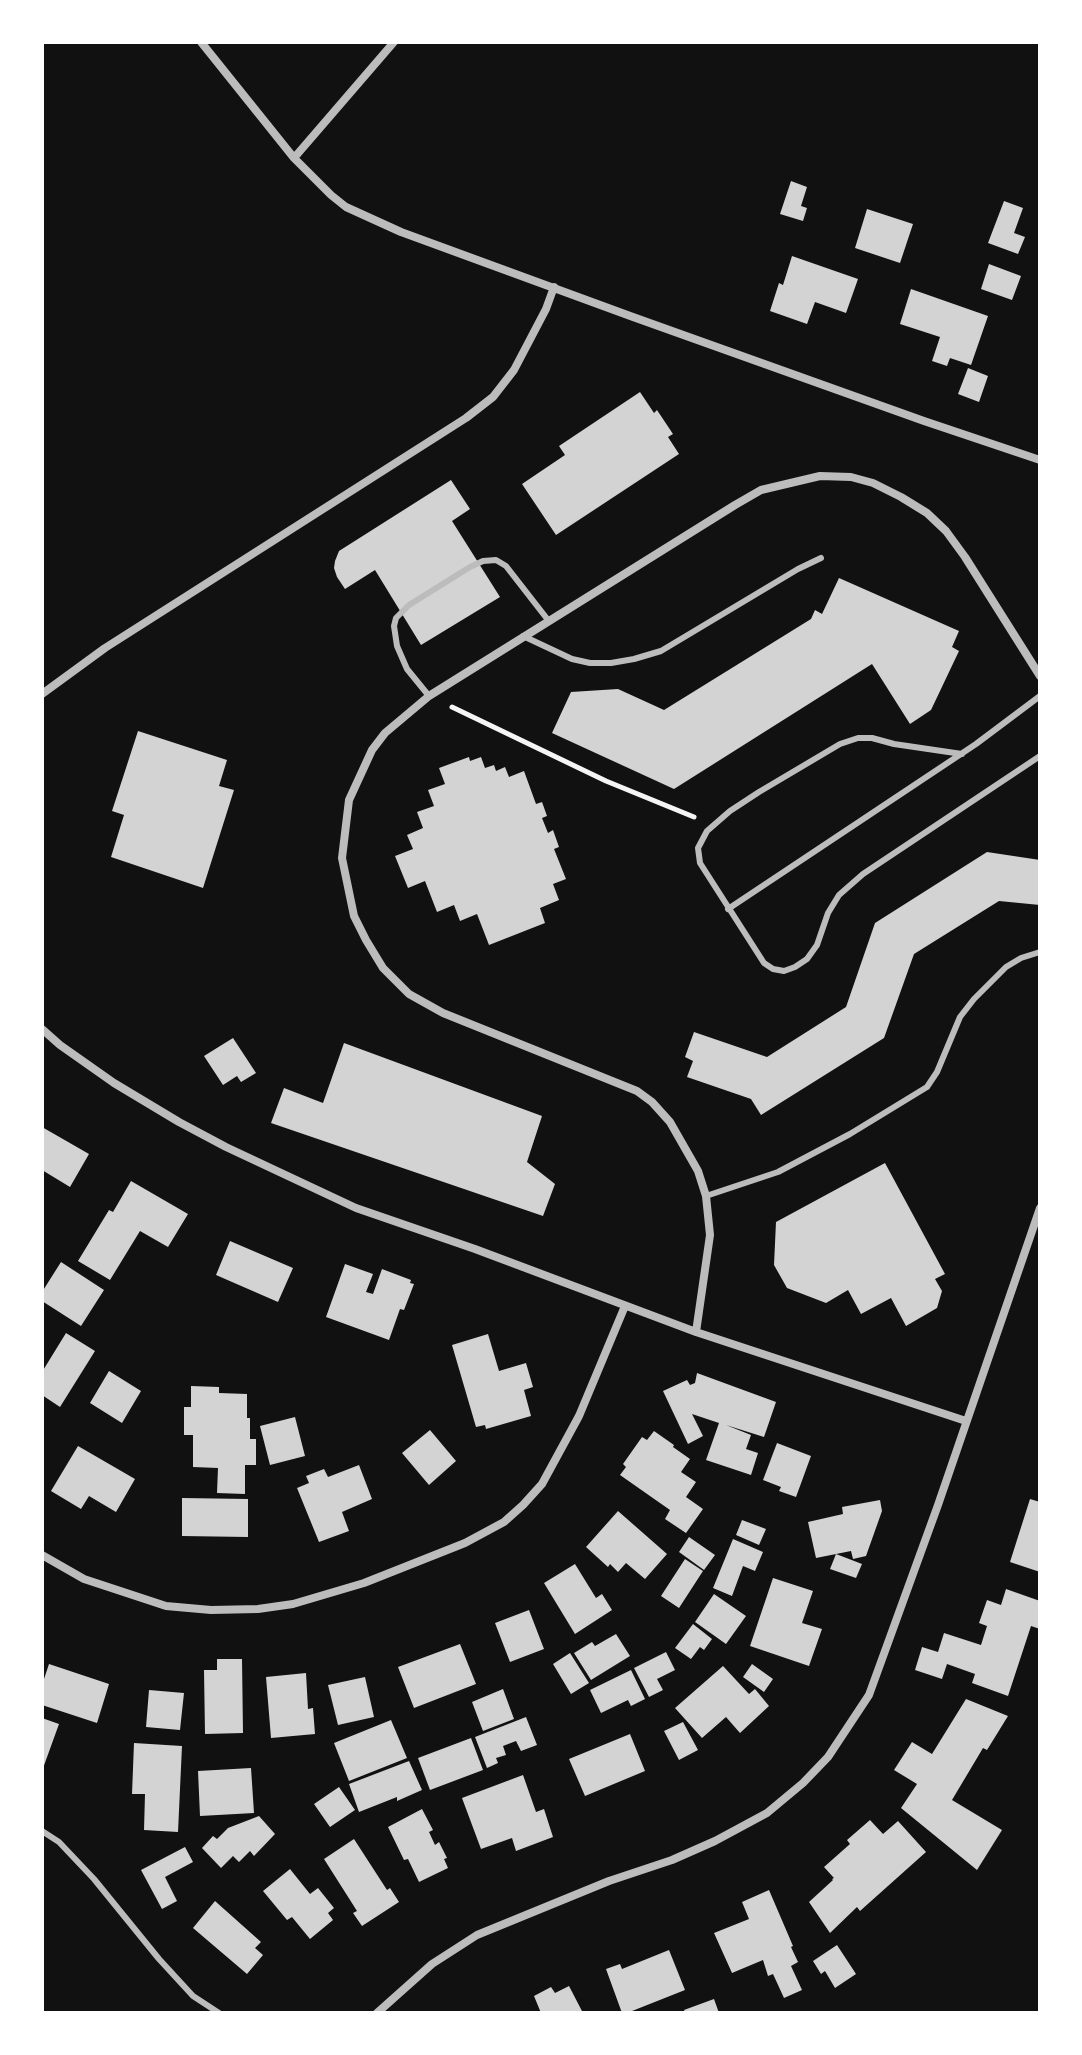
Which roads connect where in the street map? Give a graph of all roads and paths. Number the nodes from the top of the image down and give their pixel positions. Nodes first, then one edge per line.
1 (201, 42) edge
2 (394, 42) edge
3 (294, 158) junction
4 (554, 287) junction
5 (1040, 460) edge
6 (821, 558) dead end
7 (548, 620) junction
8 (523, 636) junction
9 (1040, 676) edge
10 (42, 694) edge
11 (429, 696) junction
12 (1040, 696) edge
13 (962, 754) junction
14 (1040, 756) edge
15 (713, 825) junction
16 (728, 909) junction
17 (1040, 952) edge
18 (42, 1029) edge
19 (706, 1196) junction
20 (1040, 1208) edge
21 (625, 1306) junction
22 (696, 1332) junction
23 (966, 1421) junction
24 (42, 1555) edge
25 (42, 1831) edge
26 (219, 2013) edge
27 (377, 2013) edge

1 - 3 street
2 - 3 street
3 - 4 street
4 - 5 street
4 - 10 street
6 - 8 lane
7 - 8 street
7 - 9 street
7 - 11 lane
8 - 11 street
11 - 15 path
11 - 19 street
12 - 13 lane
13 - 15 lane
13 - 16 lane
14 - 16 lane
15 - 16 lane
17 - 19 lane
18 - 21 street
19 - 22 street
20 - 23 street
21 - 22 street
21 - 24 street
22 - 23 street
23 - 27 street
25 - 26 lane

